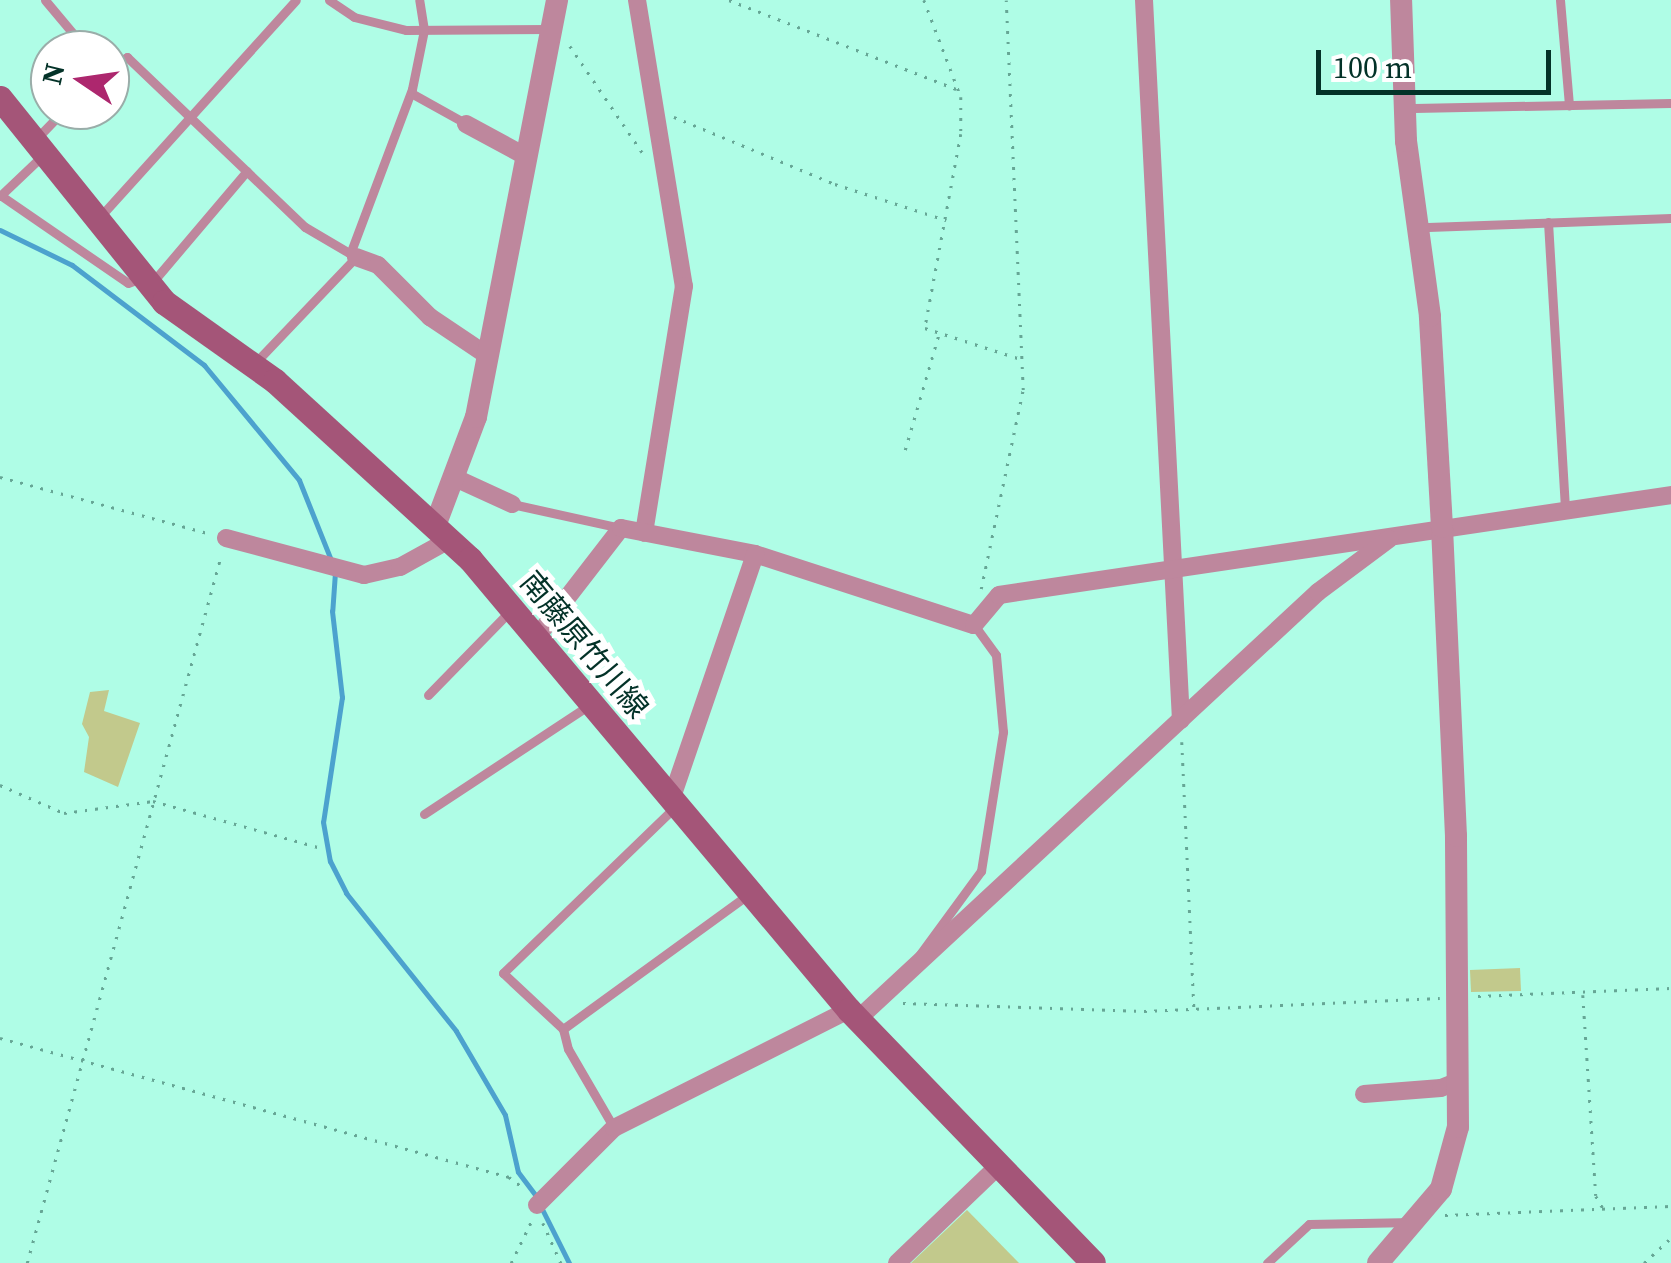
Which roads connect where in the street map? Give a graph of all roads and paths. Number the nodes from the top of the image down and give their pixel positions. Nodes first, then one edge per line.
1 (45, 0) edge
2 (296, 0) edge
3 (329, 0) edge
4 (419, 0) edge
5 (557, 0) edge
6 (637, 0) edge
7 (729, 0) edge
8 (924, 0) edge
9 (1006, 0) edge
10 (1144, 0) edge
11 (1402, 0) edge
12 (1560, 0) edge
13 (551, 29) junction
14 (70, 30) edge
15 (424, 30) junction
16 (130, 60) edge
17 (958, 90) junction
18 (410, 93) junction
19 (0, 98) edge
20 (1671, 104) edge
21 (1569, 106) junction
22 (1414, 108) dead end
23 (658, 111) junction
24 (191, 115) junction
25 (466, 124) joint
26 (51, 130) edge
27 (41, 145) junction
28 (526, 157) junction
29 (650, 163) dead end
30 (247, 171) junction
31 (0, 195) edge
32 (1671, 218) edge
33 (946, 220) junction
34 (96, 221) junction
35 (1548, 222) junction
36 (1428, 227) dead end
37 (353, 255) junction
38 (145, 282) junction
39 (940, 333) junction
40 (488, 356) junction
41 (1023, 360) junction
42 (253, 366) junction
43 (905, 450) dead end
44 (0, 477) edge
45 (454, 477) junction
46 (1671, 494) edge
47 (512, 504) joint
48 (1566, 509) junction
49 (1442, 527) junction
50 (621, 528) junction
51 (644, 532) junction
52 (442, 533) junction
53 (1394, 536) junction
54 (226, 538) junction
55 (755, 554) junction
56 (1171, 571) junction
57 (984, 606) junction
58 (512, 609) junction
59 (974, 625) junction
60 (536, 638) junction
61 (428, 695) dead end
62 (592, 704) junction
63 (1180, 720) junction
64 (0, 785) edge
65 (153, 801) junction
66 (674, 802) junction
67 (424, 814) dead end
68 (318, 847) dead end
69 (750, 893) junction
70 (914, 969) junction
71 (1671, 988) edge
72 (1584, 992) junction
73 (1456, 997) junction
74 (880, 1002) junction
75 (1194, 1011) junction
76 (854, 1014) junction
77 (564, 1029) junction
78 (0, 1038) edge
79 (84, 1061) junction
80 (1458, 1081) junction
81 (1364, 1094) dead end
82 (614, 1128) junction
83 (996, 1168) junction
84 (540, 1201) joint
85 (1671, 1206) edge
86 (1604, 1209) junction
87 (1424, 1217) junction
88 (1671, 1238) edge
89 (27, 1263) edge
90 (512, 1263) edge
91 (560, 1263) edge
92 (897, 1263) edge
93 (1093, 1263) edge
94 (1266, 1263) edge
95 (1378, 1263) edge
96 (1644, 1263) edge

1 - 14 lane
2 - 24 lane
3 - 15 lane
4 - 15 lane
5 - 13 street
6 - 23 street
7 - 17 path
8 - 17 path
9 - 41 path
10 - 56 street
11 - 49 street
12 - 21 lane
13 - 15 lane
13 - 28 street
13 - 29 path
15 - 18 lane
16 - 24 lane
17 - 33 path
18 - 25 lane
18 - 37 lane
19 - 27 main road, 南藤原竹川線
20 - 21 lane
21 - 22 lane
23 - 33 path
23 - 51 street
24 - 30 lane
24 - 34 lane
25 - 28 street
26 - 27 lane
27 - 31 lane
27 - 34 main road, 南藤原竹川線
28 - 40 street
30 - 37 lane
30 - 38 lane
31 - 38 lane
32 - 35 lane
33 - 39 path
34 - 38 main road, 南藤原竹川線
35 - 36 lane
35 - 48 lane
37 - 40 street
37 - 42 lane
38 - 42 main road, 南藤原竹川線
39 - 41 path
39 - 43 path
40 - 45 street
41 - 57 path
42 - 52 main road, 南藤原竹川線
44 - 54 path
45 - 47 street
45 - 52 street
46 - 48 street
47 - 50 lane
48 - 49 street
49 - 53 street
49 - 73 street
50 - 51 street
50 - 60 street
51 - 55 street
52 - 54 street
52 - 58 main road, 南藤原竹川線
53 - 56 street
53 - 63 street
54 - 65 path
55 - 59 street
55 - 66 street
56 - 57 street
56 - 63 street
57 - 59 street
58 - 60 main road, 南藤原竹川線
58 - 61 lane
59 - 70 lane
60 - 62 main road, 南藤原竹川線
62 - 66 main road, 南藤原竹川線
62 - 67 lane
63 - 70 street
63 - 75 path
64 - 65 path
65 - 68 path
65 - 79 path
66 - 69 main road, 南藤原竹川線
66 - 77 lane
69 - 76 main road, 南藤原竹川線
69 - 77 lane
70 - 74 street
71 - 72 path
72 - 73 path
72 - 86 path
73 - 75 path
73 - 80 street
74 - 75 path
74 - 76 street
76 - 82 street
76 - 83 main road, 南藤原竹川線
77 - 82 lane
78 - 79 path
79 - 84 path
79 - 89 path
80 - 81 street
80 - 87 street
82 - 84 street
83 - 92 street
83 - 93 main road, 南藤原竹川線
85 - 86 path
86 - 87 path
87 - 94 lane
87 - 95 street
88 - 96 path
90 - 91 path

